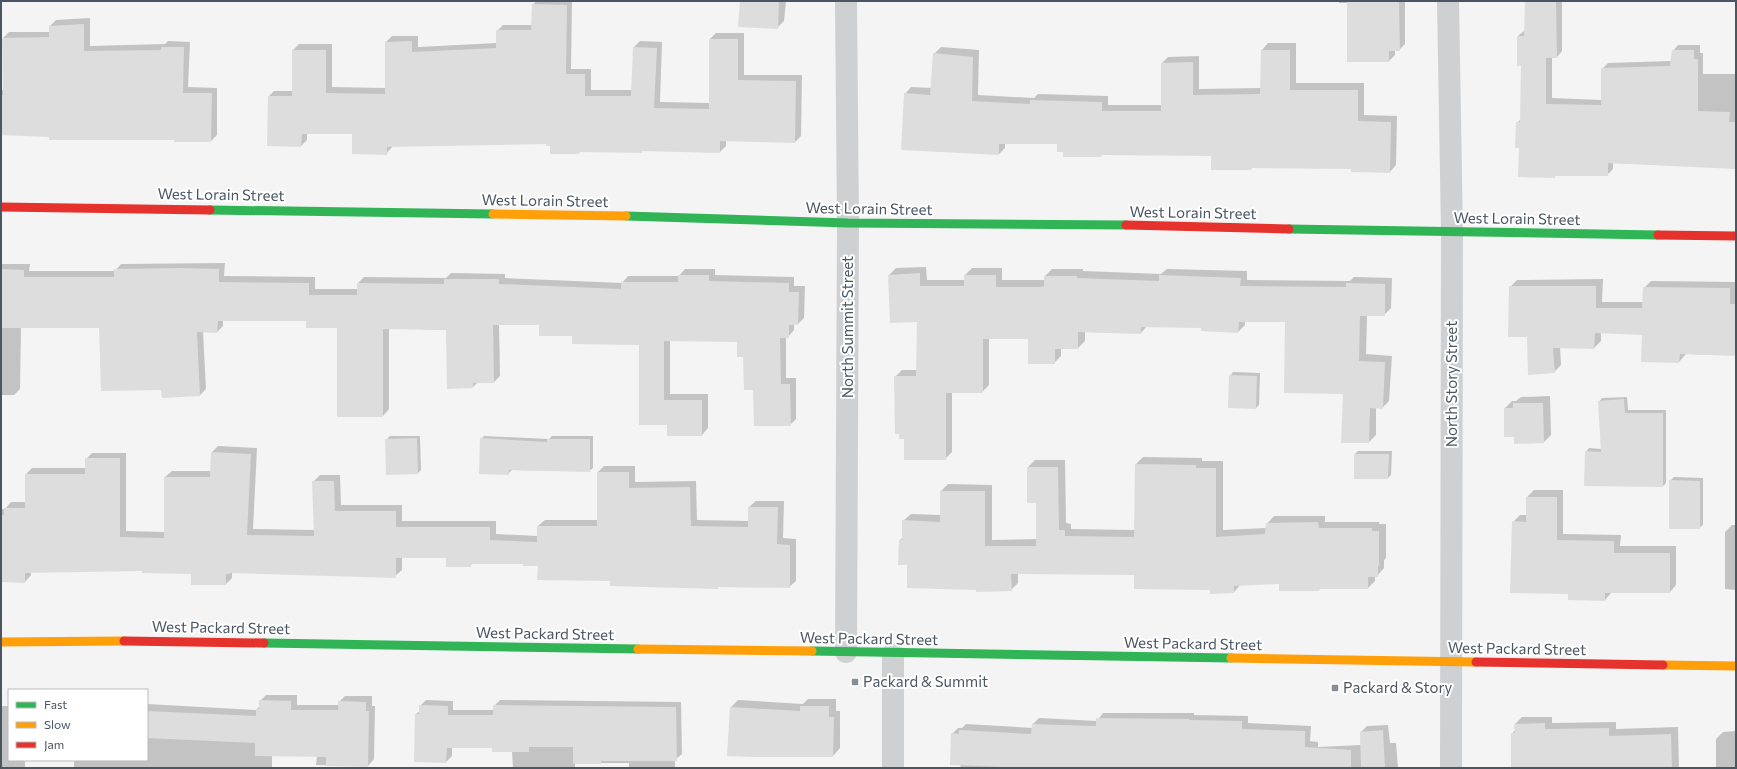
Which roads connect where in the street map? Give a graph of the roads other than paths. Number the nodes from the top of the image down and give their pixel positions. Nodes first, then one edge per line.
1 (846, 1) edge
2 (1448, 1) edge
3 (1, 207) edge
4 (848, 223) junction
5 (1452, 232) junction
6 (1736, 236) edge
7 (1, 642) edge
8 (846, 652) junction
9 (893, 654) junction
10 (1451, 662) junction
11 (1736, 666) edge
12 (893, 768) edge
13 (1451, 768) edge

1 - 4 street, North Summit Street
2 - 5 street, North Story Street
3 - 4 street, West Lorain Street
4 - 5 street, West Lorain Street
4 - 8 street, North Summit Street
5 - 6 street, West Lorain Street
5 - 10 street, North Story Street
7 - 8 street, West Packard Street
8 - 9 street, West Packard Street
9 - 10 street, West Packard Street
9 - 12 street
10 - 11 street, West Packard Street
10 - 13 street, North Story Street

